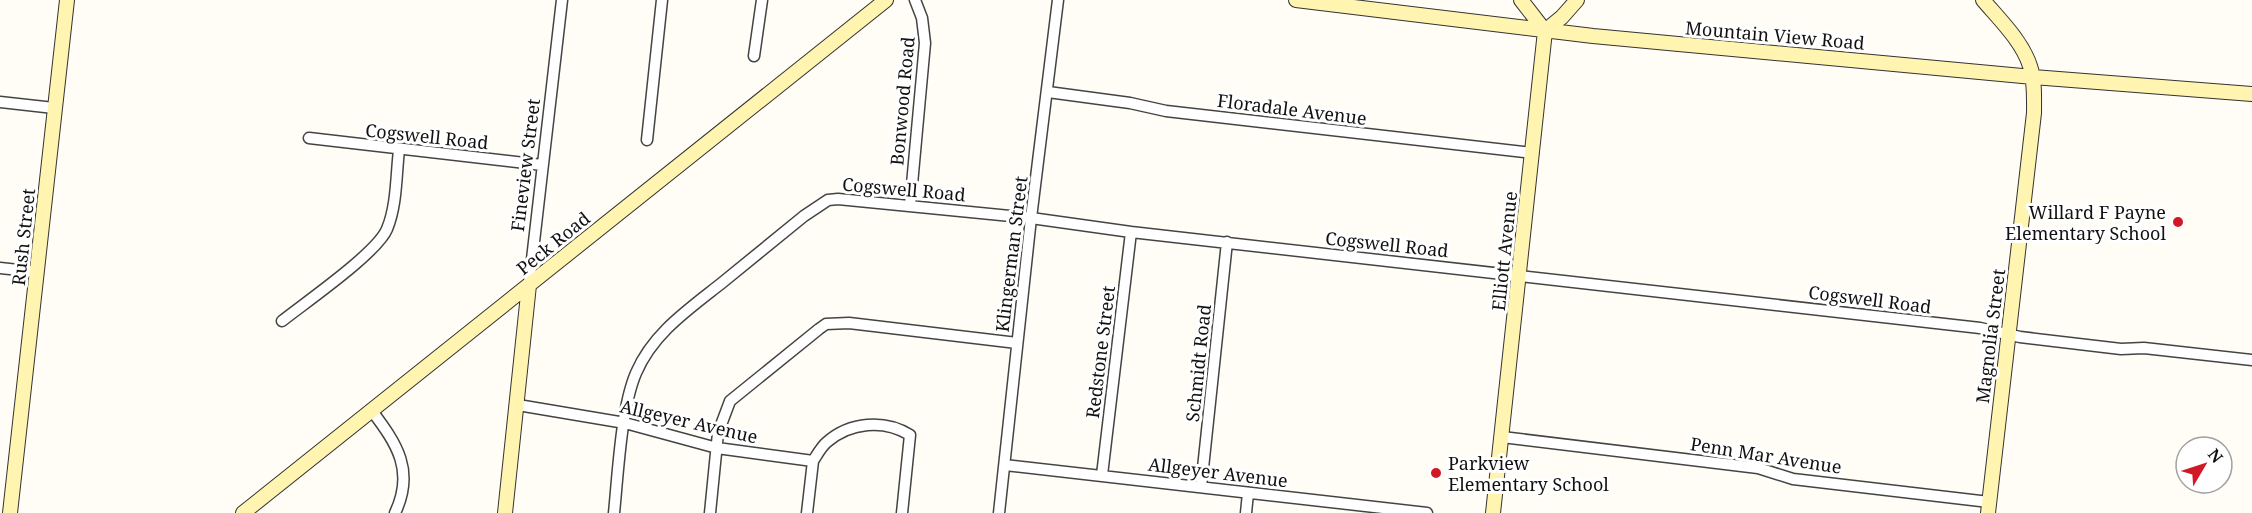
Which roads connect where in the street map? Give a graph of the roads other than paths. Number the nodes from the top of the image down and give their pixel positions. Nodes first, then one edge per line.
1 (67, 0) edge
2 (562, 0) edge
3 (662, 0) edge
4 (762, 0) edge
5 (915, 0) edge
6 (1058, 0) edge
7 (1296, 0) edge
8 (1521, 0) edge
9 (1577, 0) edge
10 (1983, 0) edge
11 (882, 1) edge
12 (1545, 31) junction
13 (754, 56) dead end
14 (2033, 77) junction
15 (1048, 92) junction
16 (2252, 94) edge
17 (0, 102) edge
18 (54, 108) junction
19 (309, 138) dead end
20 (647, 140) dead end
21 (399, 150) junction
22 (1533, 153) junction
23 (542, 165) junction
24 (909, 206) junction
25 (1031, 218) junction
26 (1131, 232) junction
27 (1227, 243) junction
28 (0, 268) edge
29 (38, 272) junction
30 (1520, 275) junction
31 (529, 285) junction
32 (282, 321) dead end
33 (2009, 334) junction
34 (1017, 344) junction
35 (2252, 360) edge
36 (518, 405) junction
37 (372, 411) junction
38 (625, 423) junction
39 (1502, 437) junction
40 (717, 448) junction
41 (813, 461) junction
42 (1005, 465) junction
43 (1102, 475) junction
44 (1201, 487) junction
45 (1248, 493) junction
46 (1988, 508) edge
47 (1369, 510) edge
48 (10, 513) edge
49 (243, 513) edge
50 (396, 513) edge
51 (505, 513) edge
52 (614, 513) edge
53 (710, 513) edge
54 (807, 513) edge
55 (902, 513) edge
56 (999, 513) edge
57 (1246, 513) edge
58 (1427, 513) edge
59 (1492, 513) edge

1 - 18 street, Rush Street
2 - 23 street, Fineview Street
3 - 20 street
4 - 13 street
5 - 24 street, Bonwood Road
6 - 15 street, Klingerman Street
7 - 12 street, Mountain View Road
8 - 12 street
9 - 12 street
10 - 14 street, Magnolia Street
11 - 31 street, Peck Road
12 - 14 street, Mountain View Road
12 - 22 street, Elliott Avenue
14 - 16 street, Mountain View Road
14 - 33 street, Magnolia Street
15 - 22 street, Floradale Avenue
15 - 25 street, Klingerman Street
17 - 18 street
18 - 29 street, Rush Street
19 - 21 street, Cogswell Road
21 - 23 street, Cogswell Road
21 - 32 street
22 - 30 street, Elliott Avenue
23 - 31 street, Fineview Street
24 - 25 street, Cogswell Road
24 - 38 street, Cogswell Road
25 - 26 street, Cogswell Road
25 - 34 street, Klingerman Street
26 - 27 street, Cogswell Road
26 - 43 street, Redstone Street
27 - 30 street, Cogswell Road
27 - 44 street, Schmidt Road
28 - 29 street
29 - 48 street, Rush Street
30 - 33 street, Cogswell Road
30 - 39 street, Elliott Avenue
31 - 36 street, Fineview Street
31 - 37 street, Peck Road
33 - 35 street, Cogswell Road
33 - 46 street, Magnolia Street
34 - 40 street
34 - 42 street, Klingerman Street
36 - 38 street, Allgeyer Avenue
36 - 51 street, Fineview Street
37 - 49 street, Peck Road
37 - 50 street
38 - 40 street, Allgeyer Avenue
38 - 52 street, Cogswell Road
39 - 46 street, Penn Mar Avenue
39 - 59 street, Elliott Avenue
40 - 41 street, Allgeyer Avenue
40 - 53 street
41 - 54 street
41 - 55 street
42 - 43 street, Allgeyer Avenue
42 - 56 street, Klingerman Street
43 - 44 street, Allgeyer Avenue
44 - 45 street, Allgeyer Avenue
45 - 47 street, Allgeyer Avenue
45 - 57 street
47 - 58 street, Allgeyer Avenue

